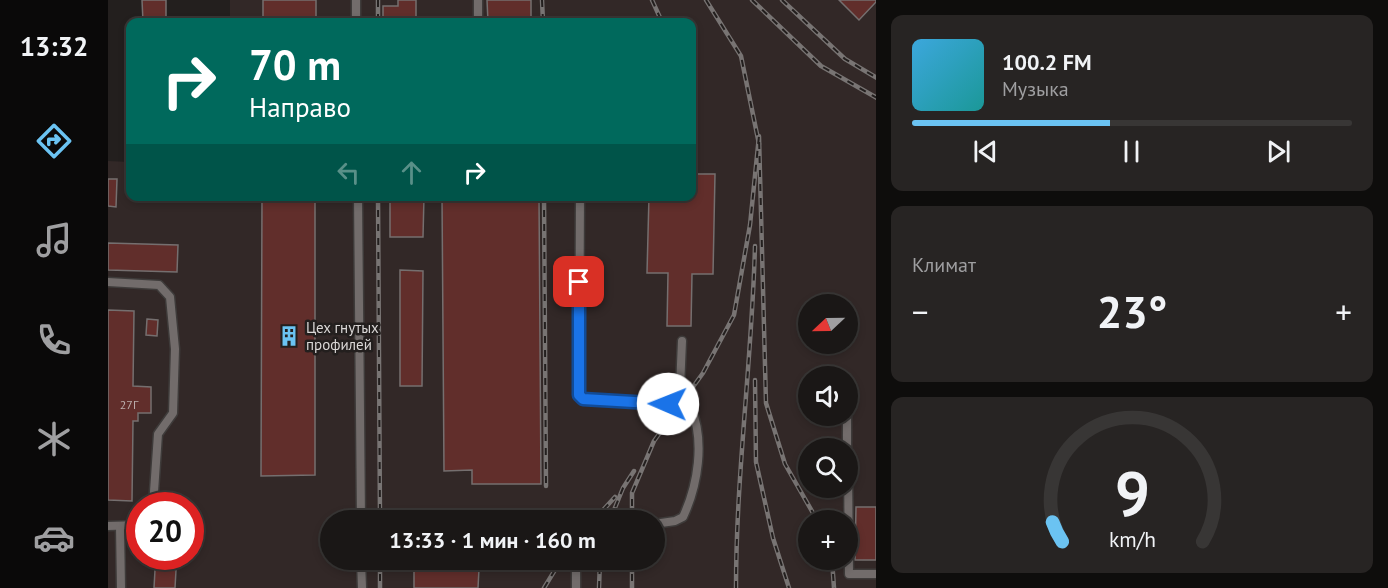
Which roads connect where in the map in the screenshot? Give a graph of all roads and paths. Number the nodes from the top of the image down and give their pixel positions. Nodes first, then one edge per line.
1 (356, 0) edge
2 (478, 0) edge
3 (356, 18) edge
4 (478, 18) edge
5 (358, 201) edge
6 (580, 201) edge
7 (108, 282) edge
8 (682, 341) dead end
9 (668, 404) junction
10 (154, 492) edge
11 (848, 498) edge
12 (361, 510) edge
13 (665, 522) edge
14 (108, 526) edge
15 (120, 526) junction
16 (126, 526) edge
17 (361, 570) edge
18 (576, 570) edge
19 (876, 574) edge
20 (121, 588) edge
21 (362, 588) edge
22 (576, 588) edge

1 - 3 lane
2 - 4 lane
5 - 12 lane
6 - 9 lane
7 - 10 lane
8 - 9 lane
9 - 13 lane
11 - 19 lane
14 - 15 lane
15 - 16 lane
15 - 20 lane
17 - 21 lane
18 - 22 lane

